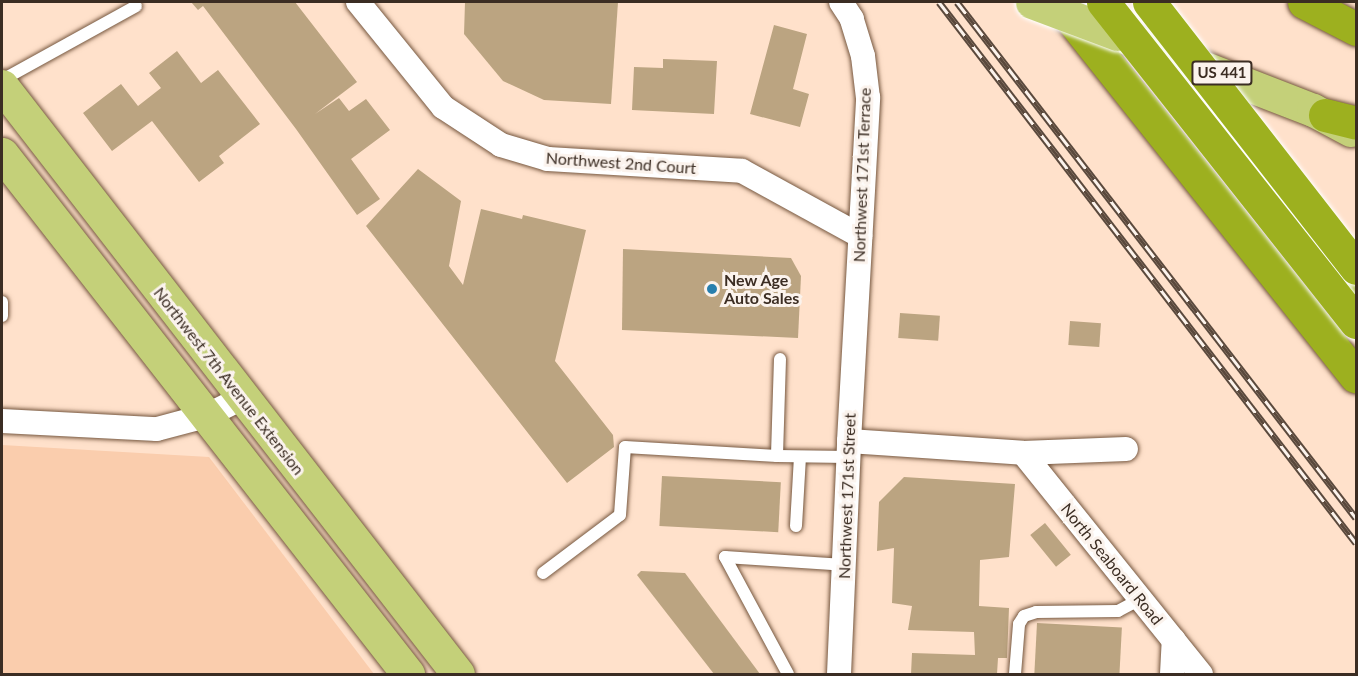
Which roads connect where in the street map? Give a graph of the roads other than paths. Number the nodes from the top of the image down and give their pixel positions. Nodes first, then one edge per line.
1 (358, 2) edge
2 (842, 2) edge
3 (1032, 2) edge
4 (1058, 2) edge
5 (1103, 2) edge
6 (1149, 2) edge
7 (1304, 2) edge
8 (136, 6) dead end
9 (1356, 29) edge
10 (2, 80) edge
11 (2, 86) edge
12 (1325, 116) junction
13 (1356, 123) edge
14 (1356, 132) edge
15 (1165, 135) junction
16 (2, 154) edge
17 (860, 236) junction
18 (1356, 268) edge
19 (1356, 285) edge
20 (2, 302) edge
21 (2, 316) edge
22 (856, 318) joint
23 (1356, 322) edge
24 (780, 359) dead end
25 (1356, 376) edge
26 (242, 398) junction
27 (206, 416) junction
28 (2, 421) edge
29 (848, 449) junction
30 (1126, 449) dead end
31 (1023, 453) junction
32 (777, 456) junction
33 (800, 457) junction
34 (796, 526) dead end
35 (844, 565) junction
36 (543, 573) dead end
37 (1140, 599) junction
38 (1174, 640) junction
39 (408, 675) edge
40 (458, 675) edge
41 (788, 675) edge
42 (839, 675) edge
43 (1015, 675) edge
44 (1172, 675) edge
45 (1201, 675) edge

1 - 17 street, Northwest 2nd Court
2 - 17 street, Northwest 171st Terrace
3 - 12 main road, US 441, bridge
4 - 15 highway
5 - 23 highway, bridge
6 - 18 highway, bridge
7 - 9 highway
8 - 10 lane
11 - 26 main road, Northwest 7th Avenue Extension
12 - 13 highway
12 - 14 main road, US 441
15 - 19 highway
15 - 25 highway
16 - 27 main road
17 - 22 street, Northwest 171st Terrace
20 - 21 lane
22 - 29 street, Northwest 171st Street
24 - 32 lane
26 - 27 street
26 - 40 main road, Northwest 7th Avenue Extension
27 - 28 street
27 - 39 main road
29 - 31 street
29 - 33 lane
29 - 35 street, Northwest 171st Street
30 - 31 street
31 - 37 street, North Seaboard Road
32 - 33 lane
32 - 36 lane
33 - 34 lane
35 - 41 lane
35 - 42 street, Northwest 171st Street
37 - 38 street, North Seaboard Road
37 - 43 lane
38 - 44 street
38 - 45 street, North Seaboard Road

